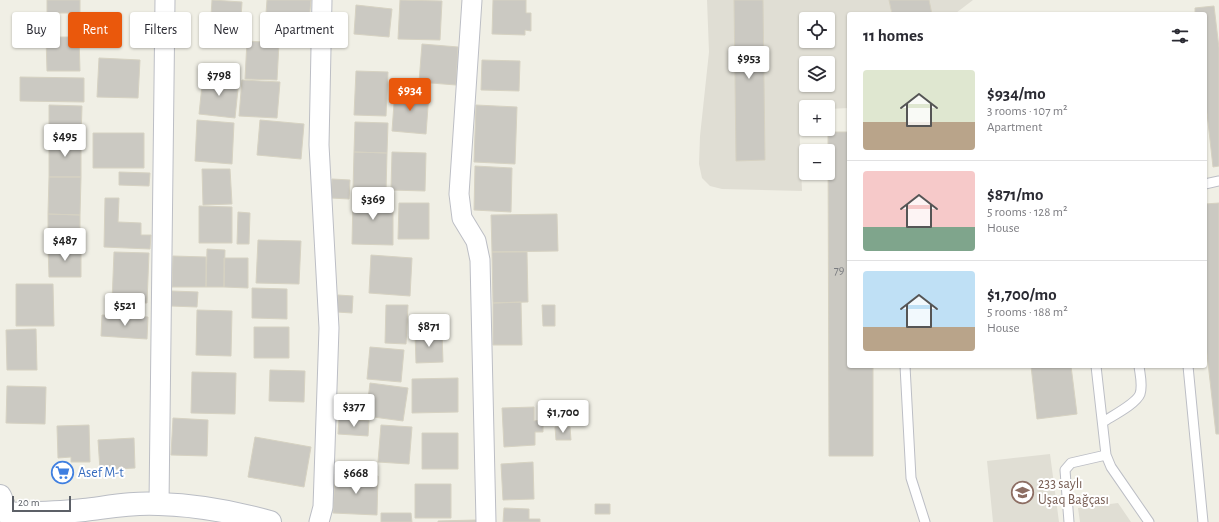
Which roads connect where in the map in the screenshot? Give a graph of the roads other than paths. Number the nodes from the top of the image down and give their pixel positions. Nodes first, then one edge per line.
1 (165, 0) edge
2 (322, 0) edge
3 (472, 0) edge
4 (1219, 181) edge
5 (1207, 184) edge
6 (905, 368) edge
7 (1096, 368) edge
8 (1139, 368) edge
9 (1188, 368) edge
10 (1102, 422) junction
11 (1106, 455) junction
12 (159, 504) junction
13 (8, 511) edge
14 (74, 516) edge
15 (270, 522) edge
16 (319, 522) edge
17 (486, 522) edge
18 (925, 522) edge
19 (1069, 522) edge
20 (1150, 522) edge
21 (1202, 522) edge

1 - 12 street
2 - 16 street
3 - 17 street
4 - 5 lane
6 - 18 lane
7 - 10 lane
8 - 10 lane
9 - 21 lane
10 - 11 lane
11 - 19 lane
11 - 20 lane
12 - 14 main road
12 - 15 main road
13 - 14 main road

